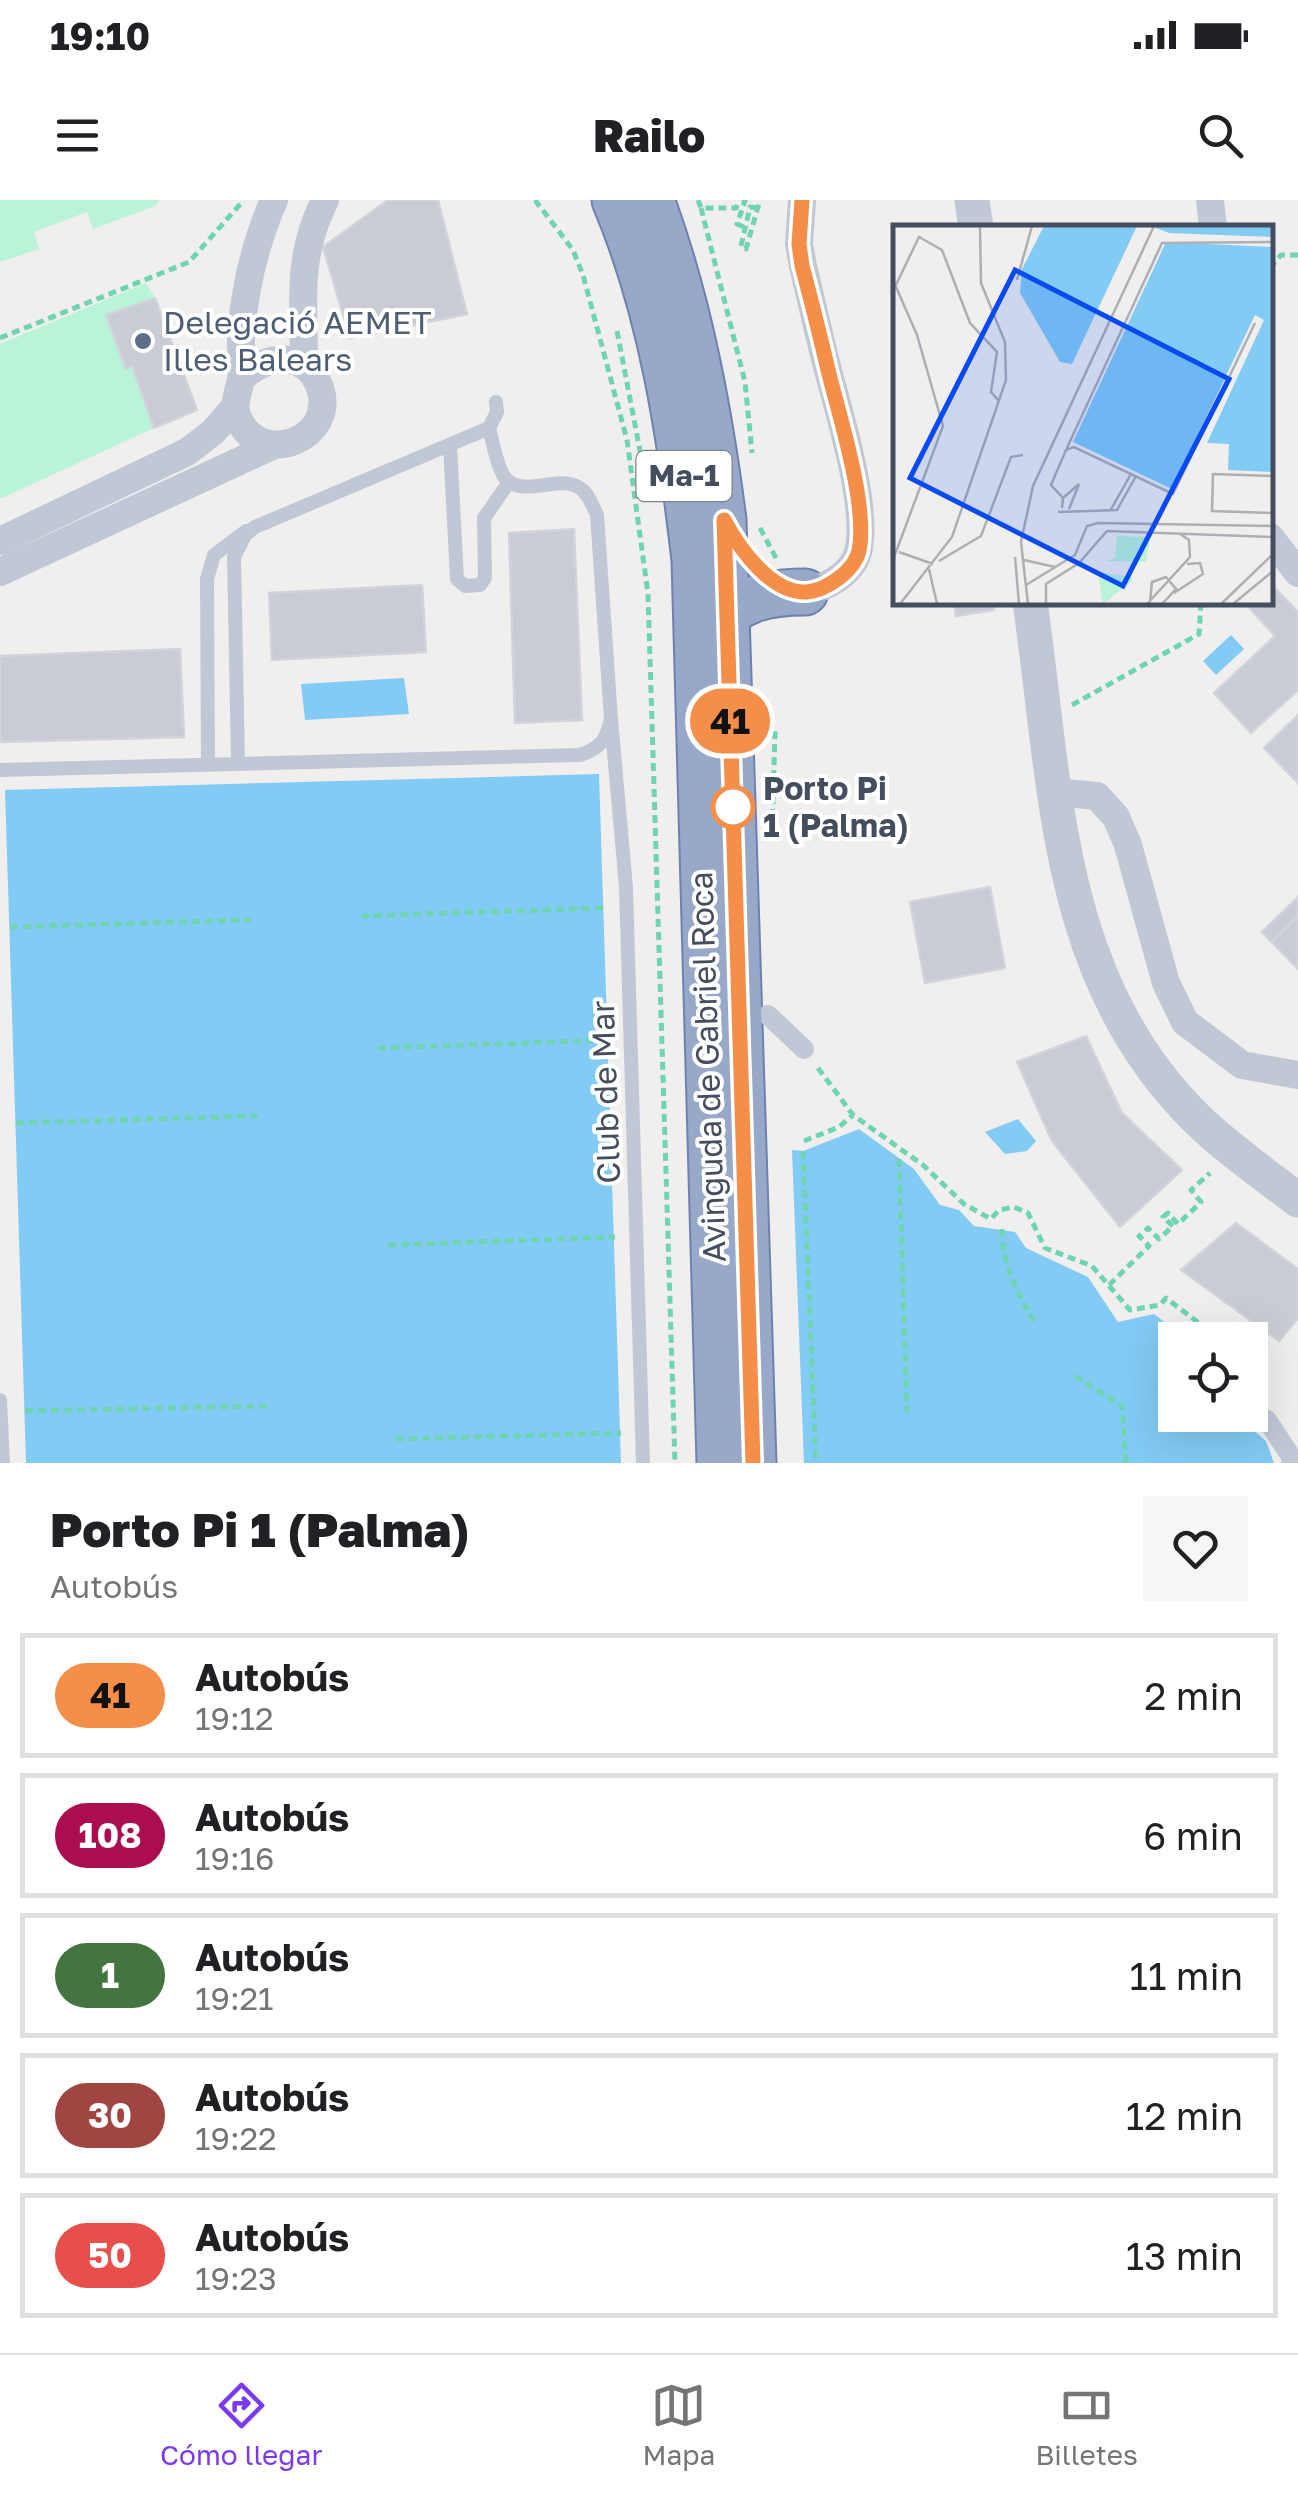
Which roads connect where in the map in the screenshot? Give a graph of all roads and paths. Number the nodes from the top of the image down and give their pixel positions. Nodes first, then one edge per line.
1 (232, 200) edge
2 (243, 200) edge
3 (274, 200) edge
4 (326, 200) edge
5 (535, 200) edge
6 (615, 200) edge
7 (652, 200) edge
8 (740, 200) edge
9 (760, 200) edge
10 (802, 200) edge
11 (972, 200) edge
12 (1210, 200) edge
13 (699, 204) edge
14 (757, 208) junction
15 (234, 214) junction
16 (976, 225) edge
17 (1213, 225) edge
18 (744, 227) junction
19 (1298, 254) edge
20 (1273, 264) edge
21 (614, 316) dead end
22 (0, 338) edge
23 (304, 365) junction
24 (241, 379) junction
25 (496, 402) dead end
26 (235, 407) junction
27 (488, 428) junction
28 (274, 445) junction
29 (450, 445) junction
30 (753, 458) dead end
31 (509, 482) junction
32 (647, 489) dead end
33 (741, 516) junction
34 (256, 526) junction
35 (0, 541) edge
36 (1273, 541) edge
37 (0, 572) edge
38 (1298, 572) edge
39 (793, 577) junction
40 (1030, 605) edge
41 (1201, 605) edge
42 (728, 634) junction
43 (696, 687) junction
44 (1070, 706) dead end
45 (611, 719) junction
46 (238, 762) junction
47 (208, 763) junction
48 (0, 770) edge
49 (1055, 792) junction
50 (606, 908) dead end
51 (361, 916) dead end
52 (251, 920) dead end
53 (10, 927) dead end
54 (768, 1015) dead end
55 (609, 1040) dead end
56 (378, 1048) dead end
57 (804, 1049) joint
58 (1298, 1075) edge
59 (852, 1115) junction
60 (258, 1116) dead end
61 (16, 1123) dead end
62 (804, 1141) dead end
63 (1234, 1150) junction
64 (803, 1151) dead end
65 (899, 1159) dead end
66 (1298, 1200) edge
67 (1002, 1229) dead end
68 (615, 1238) dead end
69 (388, 1245) dead end
70 (1109, 1285) junction
71 (1197, 1322) edge
72 (1035, 1323) dead end
73 (1075, 1376) dead end
74 (0, 1400) edge
75 (268, 1406) dead end
76 (25, 1411) dead end
77 (908, 1412) dead end
78 (1268, 1422) edge
79 (620, 1433) dead end
80 (396, 1439) dead end
81 (2, 1463) edge
82 (643, 1463) edge
83 (676, 1463) edge
84 (720, 1463) edge
85 (753, 1463) edge
86 (816, 1463) edge
87 (1126, 1463) edge
88 (1292, 1463) edge

1 - 15 path
2 - 15 path
3 - 24 street
4 - 23 street
5 - 83 path
6 - 43 highway, Avinguda de Gabriel Roca / Ma-1
7 - 33 highway, Avinguda de Gabriel Roca / Ma-1
8 - 13 path
8 - 18 path
9 - 14 path
10 - 39 street
11 - 16 street
12 - 17 street
13 - 30 path
14 - 18 path
14 - 18 path
15 - 22 path
19 - 20 path
21 - 32 path
23 - 24 street
23 - 28 street
24 - 26 street
25 - 27 lane
26 - 28 street
26 - 35 street
27 - 29 lane
27 - 31 lane
28 - 37 street
29 - 31 lane
29 - 34 lane
31 - 45 lane, Club de Mar
33 - 39 path
33 - 39 highway
33 - 42 highway, Avinguda de Gabriel Roca / Ma-1
34 - 46 lane
34 - 47 lane
36 - 38 street
39 - 42 highway
40 - 49 street
41 - 44 path
42 - 43 highway
42 - 85 highway, Avinguda de Gabriel Roca / Ma-1
43 - 84 highway, Avinguda de Gabriel Roca / Ma-1
45 - 46 lane
45 - 82 lane, Club de Mar
46 - 47 lane
47 - 48 lane
49 - 58 street
49 - 63 street
50 - 51 path
52 - 53 path
54 - 57 street
55 - 56 path
57 - 59 path
59 - 62 path
59 - 70 path
60 - 61 path
63 - 66 street
63 - 70 path
64 - 86 path
65 - 77 path
67 - 72 path
68 - 69 path
70 - 71 path
73 - 87 path
74 - 81 lane
75 - 76 path
78 - 88 street
79 - 80 path

